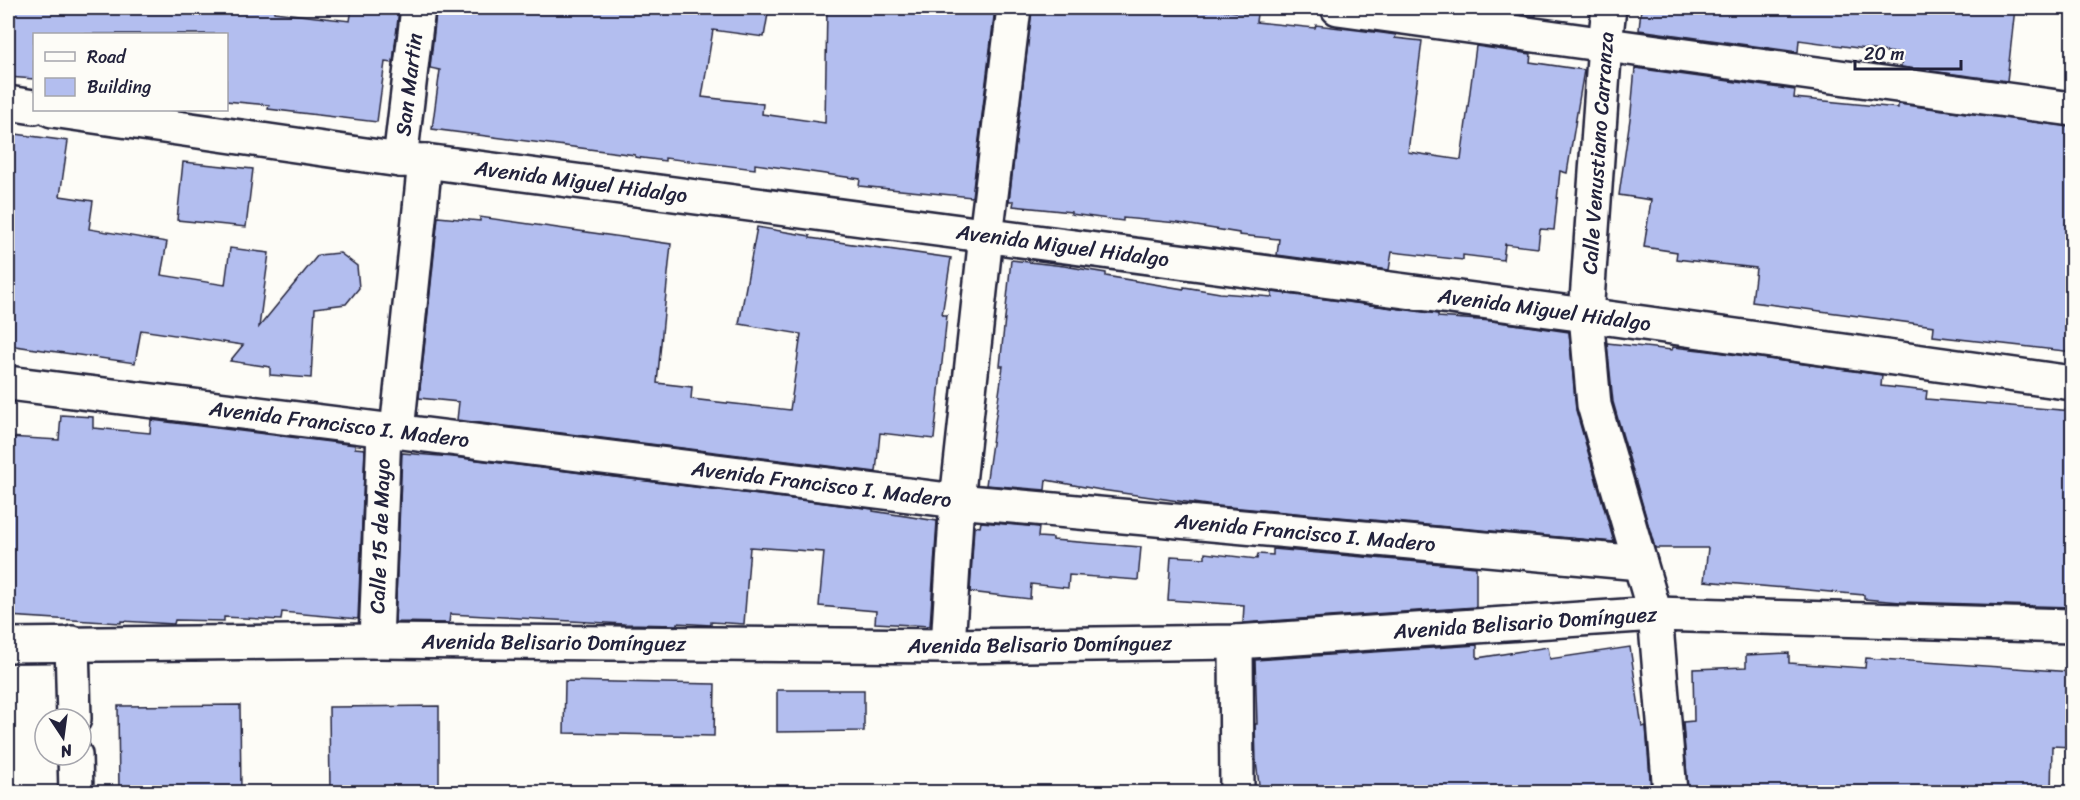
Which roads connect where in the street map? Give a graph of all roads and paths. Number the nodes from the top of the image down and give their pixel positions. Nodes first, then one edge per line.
1 (418, 8) edge
2 (1014, 8) edge
3 (1338, 8) edge
4 (1609, 8) edge
5 (1605, 44) junction
6 (8, 103) edge
7 (33, 107) edge
8 (2073, 109) edge
9 (59, 111) edge
10 (412, 161) junction
11 (986, 236) junction
12 (1586, 315) junction
13 (8, 383) edge
14 (2073, 383) edge
15 (390, 431) junction
16 (957, 501) junction
17 (1640, 563) junction
18 (1654, 614) junction
19 (2073, 626) edge
20 (376, 640) junction
21 (1236, 642) junction
22 (72, 643) junction
23 (8, 645) edge
24 (948, 646) junction
25 (74, 707) edge
26 (75, 767) edge
27 (76, 792) edge
28 (1237, 792) edge
29 (1670, 792) edge

1 - 10 street, San Martin
2 - 11 street
3 - 5 street
4 - 5 street, Calle Venustiano Carranza
5 - 8 street
5 - 12 street, Calle Venustiano Carranza
6 - 7 street
9 - 10 street, Avenida Miguel Hidalgo
10 - 11 street, Avenida Miguel Hidalgo
10 - 15 street, San Martin
11 - 12 street, Avenida Miguel Hidalgo
11 - 16 street
12 - 14 street, Avenida Miguel Hidalgo
12 - 17 street, Calle Venustiano Carranza
13 - 15 street, Avenida Francisco I. Madero
15 - 16 street, Avenida Francisco I. Madero
15 - 20 street, Calle 15 de Mayo
16 - 17 street, Avenida Francisco I. Madero
16 - 24 street
17 - 18 street, Calle Venustiano Carranza
18 - 19 street, Avenida Belisario Domínguez
18 - 21 street, Avenida Belisario Domínguez
18 - 29 street, Calle Venustiano Carranza
20 - 22 street, Avenida Belisario Domínguez
20 - 24 street, Avenida Belisario Domínguez
21 - 24 street, Avenida Belisario Domínguez
21 - 28 street
22 - 23 street, Avenida Belisario Domínguez
22 - 25 street
26 - 27 street

